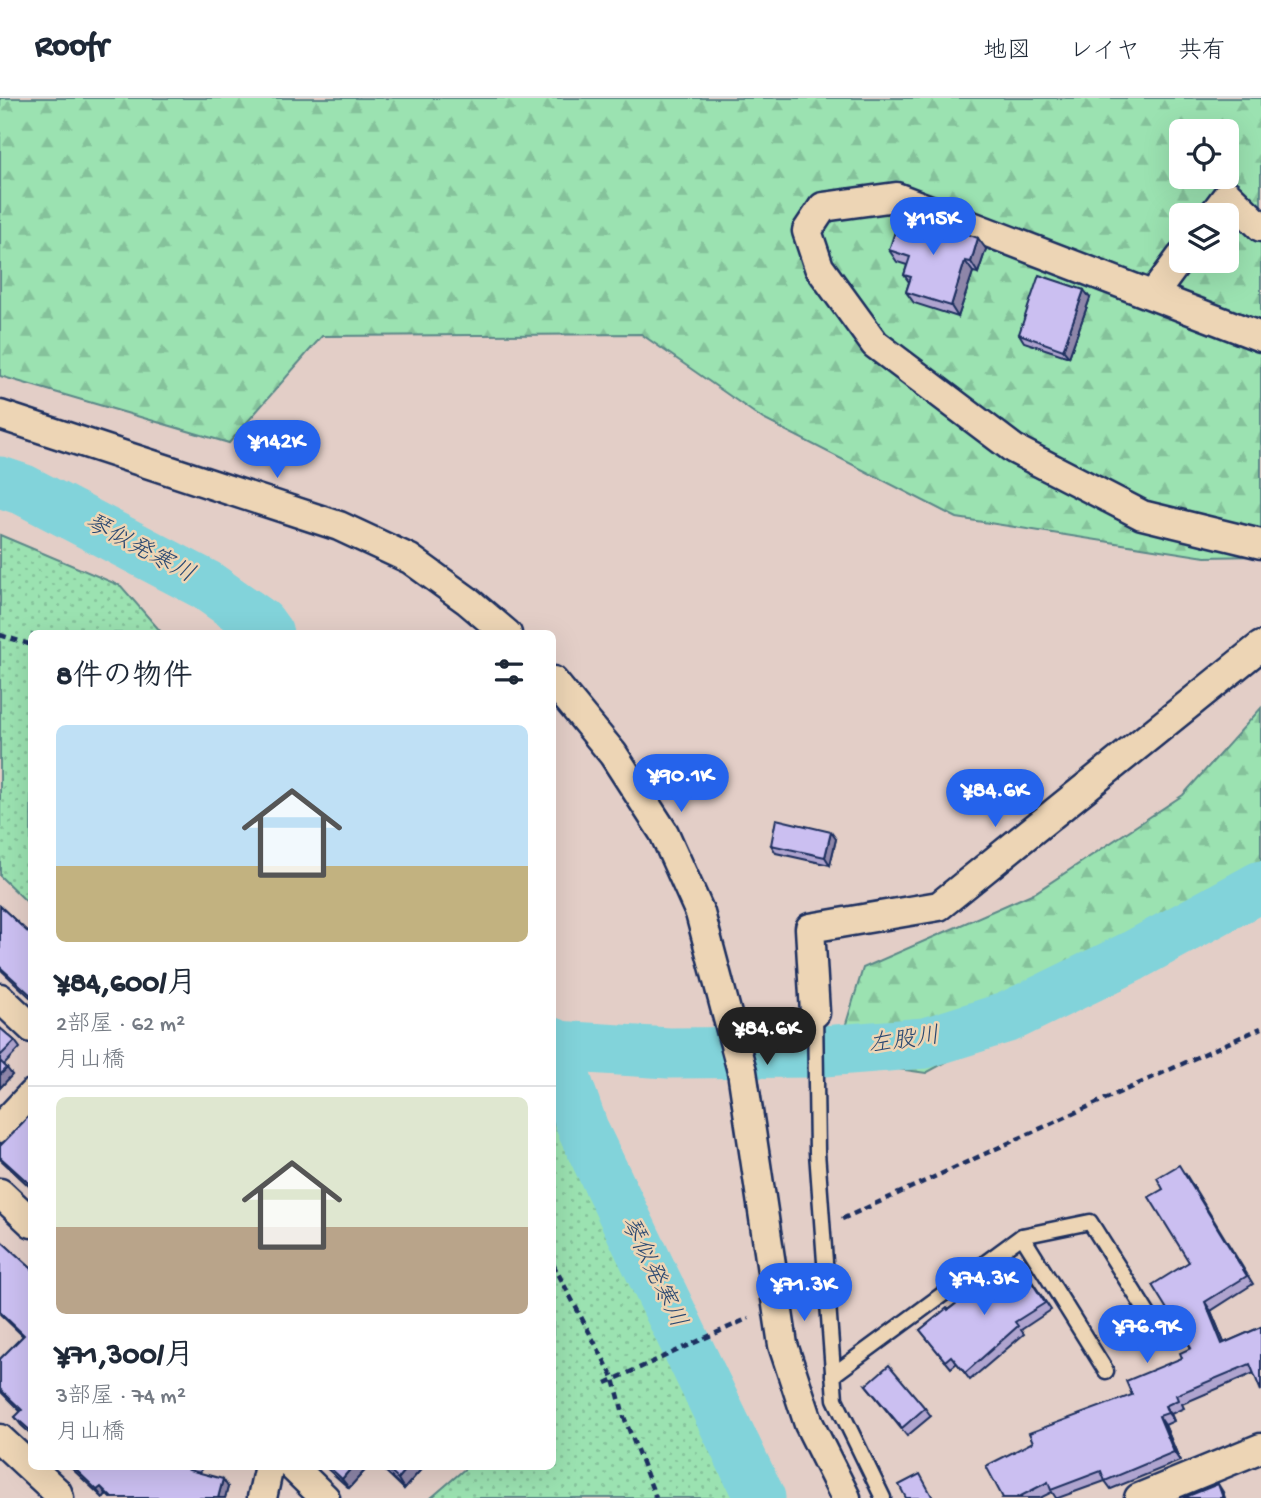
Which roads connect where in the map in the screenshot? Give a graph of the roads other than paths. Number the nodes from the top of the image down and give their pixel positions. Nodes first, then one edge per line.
1 (1222, 203) edge
2 (1236, 203) edge
3 (1239, 206) edge
4 (1261, 227) edge
5 (1169, 273) edge
6 (1153, 295) junction
7 (1261, 337) edge
8 (0, 415) edge
9 (1261, 544) edge
10 (502, 630) edge
11 (1261, 646) edge
12 (556, 685) edge
13 (0, 998) edge
14 (815, 1013) joint
15 (28, 1024) edge
16 (28, 1098) edge
17 (0, 1128) edge
18 (0, 1193) edge
19 (28, 1219) edge
20 (1022, 1236) junction
21 (1161, 1335) dead end
22 (1106, 1371) dead end
23 (833, 1375) junction
24 (0, 1439) edge
25 (1261, 1448) edge
26 (28, 1465) edge
27 (33, 1470) edge
28 (268, 1470) edge
29 (296, 1470) edge
30 (59, 1498) edge
31 (262, 1498) edge
32 (325, 1498) edge
33 (846, 1498) edge
34 (883, 1498) edge
35 (1139, 1498) edge

1 - 2 street
3 - 4 street
5 - 6 street
6 - 7 street
6 - 9 street
8 - 10 street
11 - 14 street
12 - 33 street
13 - 15 street
14 - 23 lane
16 - 17 street
18 - 19 street
20 - 21 lane
20 - 22 lane
20 - 23 lane
23 - 34 lane
24 - 26 street
25 - 35 street
27 - 30 street
28 - 31 street
29 - 32 street

